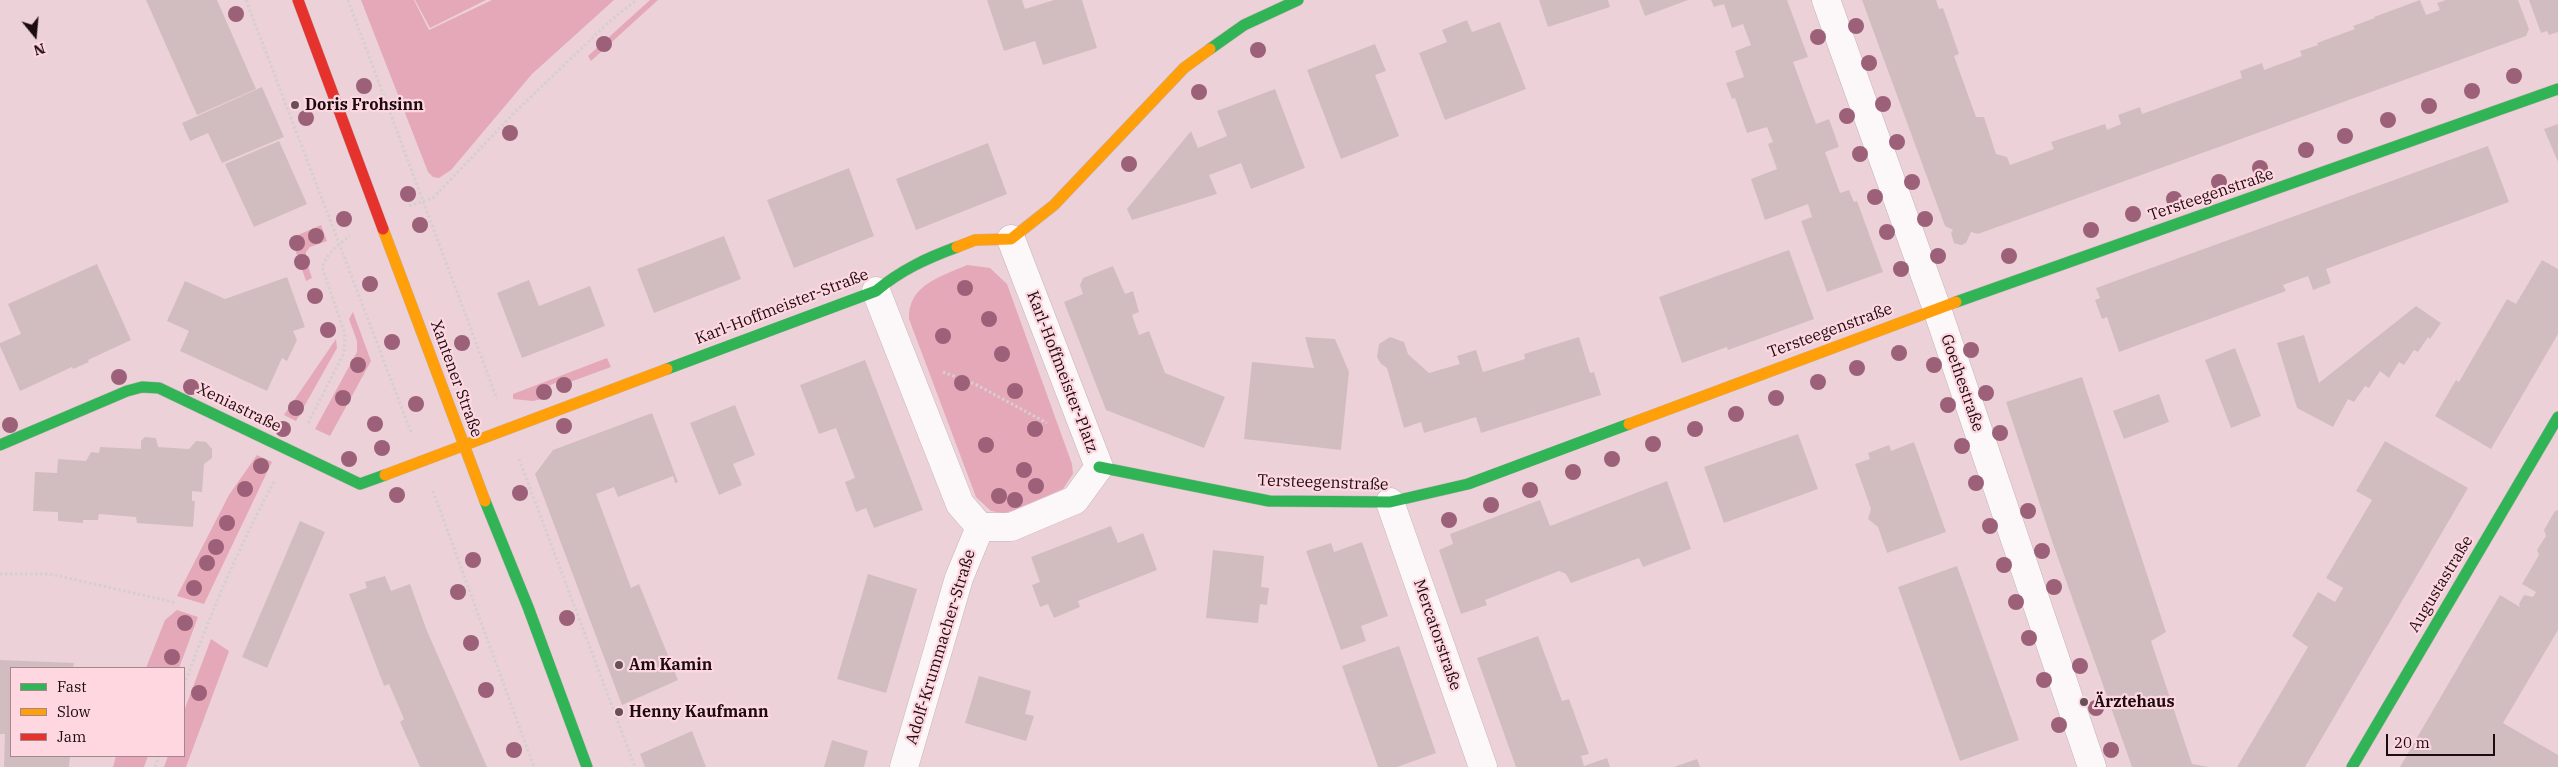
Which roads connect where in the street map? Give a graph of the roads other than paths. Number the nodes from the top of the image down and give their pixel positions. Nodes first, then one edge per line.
1 (298, 0) edge
2 (1298, 0) edge
3 (1826, 0) edge
4 (2558, 90) edge
5 (1011, 239) junction
6 (876, 291) junction
7 (1937, 309) junction
8 (2558, 417) edge
9 (0, 445) edge
10 (463, 446) junction
11 (1099, 467) junction
12 (1390, 502) junction
13 (980, 527) junction
14 (588, 767) edge
15 (904, 767) edge
16 (1483, 767) edge
17 (2092, 767) edge
18 (2352, 767) edge

1 - 10 street, Xantener Straße
2 - 5 street
3 - 7 street, Goethestraße
4 - 7 street, Tersteegenstraße
5 - 6 street, Karl-Hoffmeister-Straße
5 - 11 street, Karl-Hoffmeister-Platz
6 - 10 street, Karl-Hoffmeister-Straße
6 - 13 street
7 - 12 street, Tersteegenstraße
7 - 17 street, Goethestraße
8 - 18 street, Augustastraße
9 - 10 street, Xeniastraße
10 - 14 street, Xantener Straße
11 - 12 street, Tersteegenstraße
11 - 13 street, Karl-Hoffmeister-Platz
12 - 16 street, Mercatorstraße
13 - 15 street, Adolf-Krummacher-Straße

